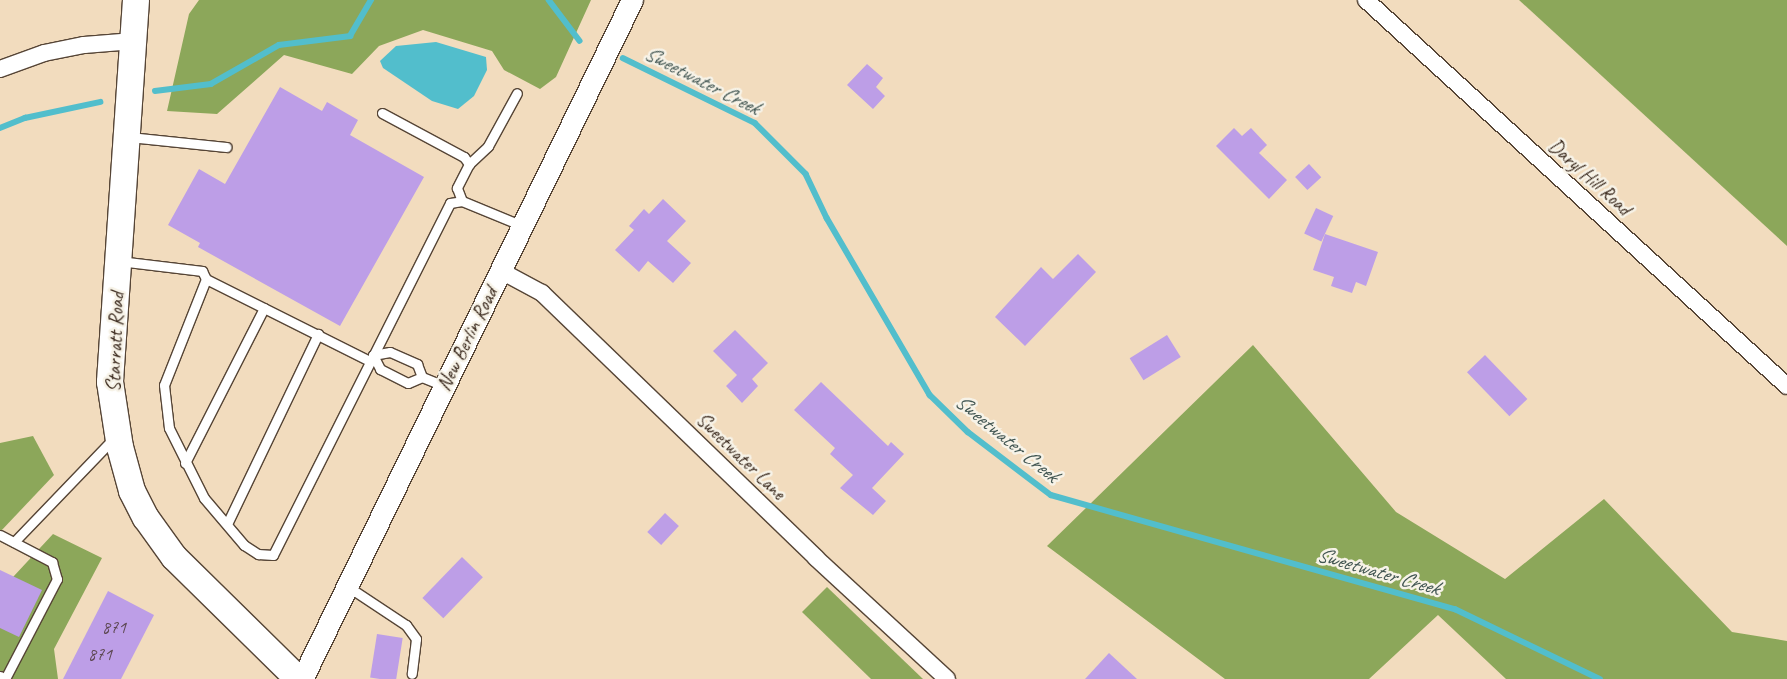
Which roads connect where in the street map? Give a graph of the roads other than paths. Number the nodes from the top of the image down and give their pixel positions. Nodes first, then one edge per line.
1 (136, 0) edge
2 (632, 0) edge
3 (1366, 0) edge
4 (134, 41) junction
5 (0, 69) edge
6 (517, 93) dead end
7 (382, 112) dead end
8 (129, 137) junction
9 (226, 146) dead end
10 (468, 164) junction
11 (462, 200) junction
12 (523, 226) junction
13 (119, 260) junction
14 (501, 271) junction
15 (206, 279) junction
16 (264, 308) junction
17 (318, 334) junction
18 (372, 358) junction
19 (422, 377) junction
20 (444, 386) junction
21 (1787, 386) edge
22 (118, 433) junction
23 (185, 462) junction
24 (227, 524) junction
25 (0, 535) edge
26 (14, 542) junction
27 (347, 586) junction
28 (412, 674) dead end
29 (0, 676) edge
30 (298, 679) edge
31 (302, 679) edge
32 (947, 679) edge

1 - 4 main road, Starratt Road
2 - 12 street, New Berlin Road
3 - 21 street, Daryl Hill Road
4 - 5 street
4 - 8 main road, Starratt Road
6 - 10 lane
7 - 10 lane
8 - 9 lane
8 - 13 main road, Starratt Road
10 - 11 lane
11 - 12 lane
11 - 18 lane
12 - 14 street, New Berlin Road
13 - 15 lane
13 - 22 main road, Starratt Road
14 - 20 street, New Berlin Road
14 - 32 street, Sweetwater Lane
15 - 16 lane
15 - 23 lane
16 - 17 lane
16 - 23 lane
17 - 18 lane
17 - 24 lane
18 - 19 lane
18 - 19 lane
18 - 24 lane
19 - 20 lane
20 - 27 street, New Berlin Road
22 - 26 lane
22 - 30 main road, Starratt Road
23 - 24 lane
25 - 26 lane
26 - 29 lane
27 - 28 lane
27 - 31 street, New Berlin Road

